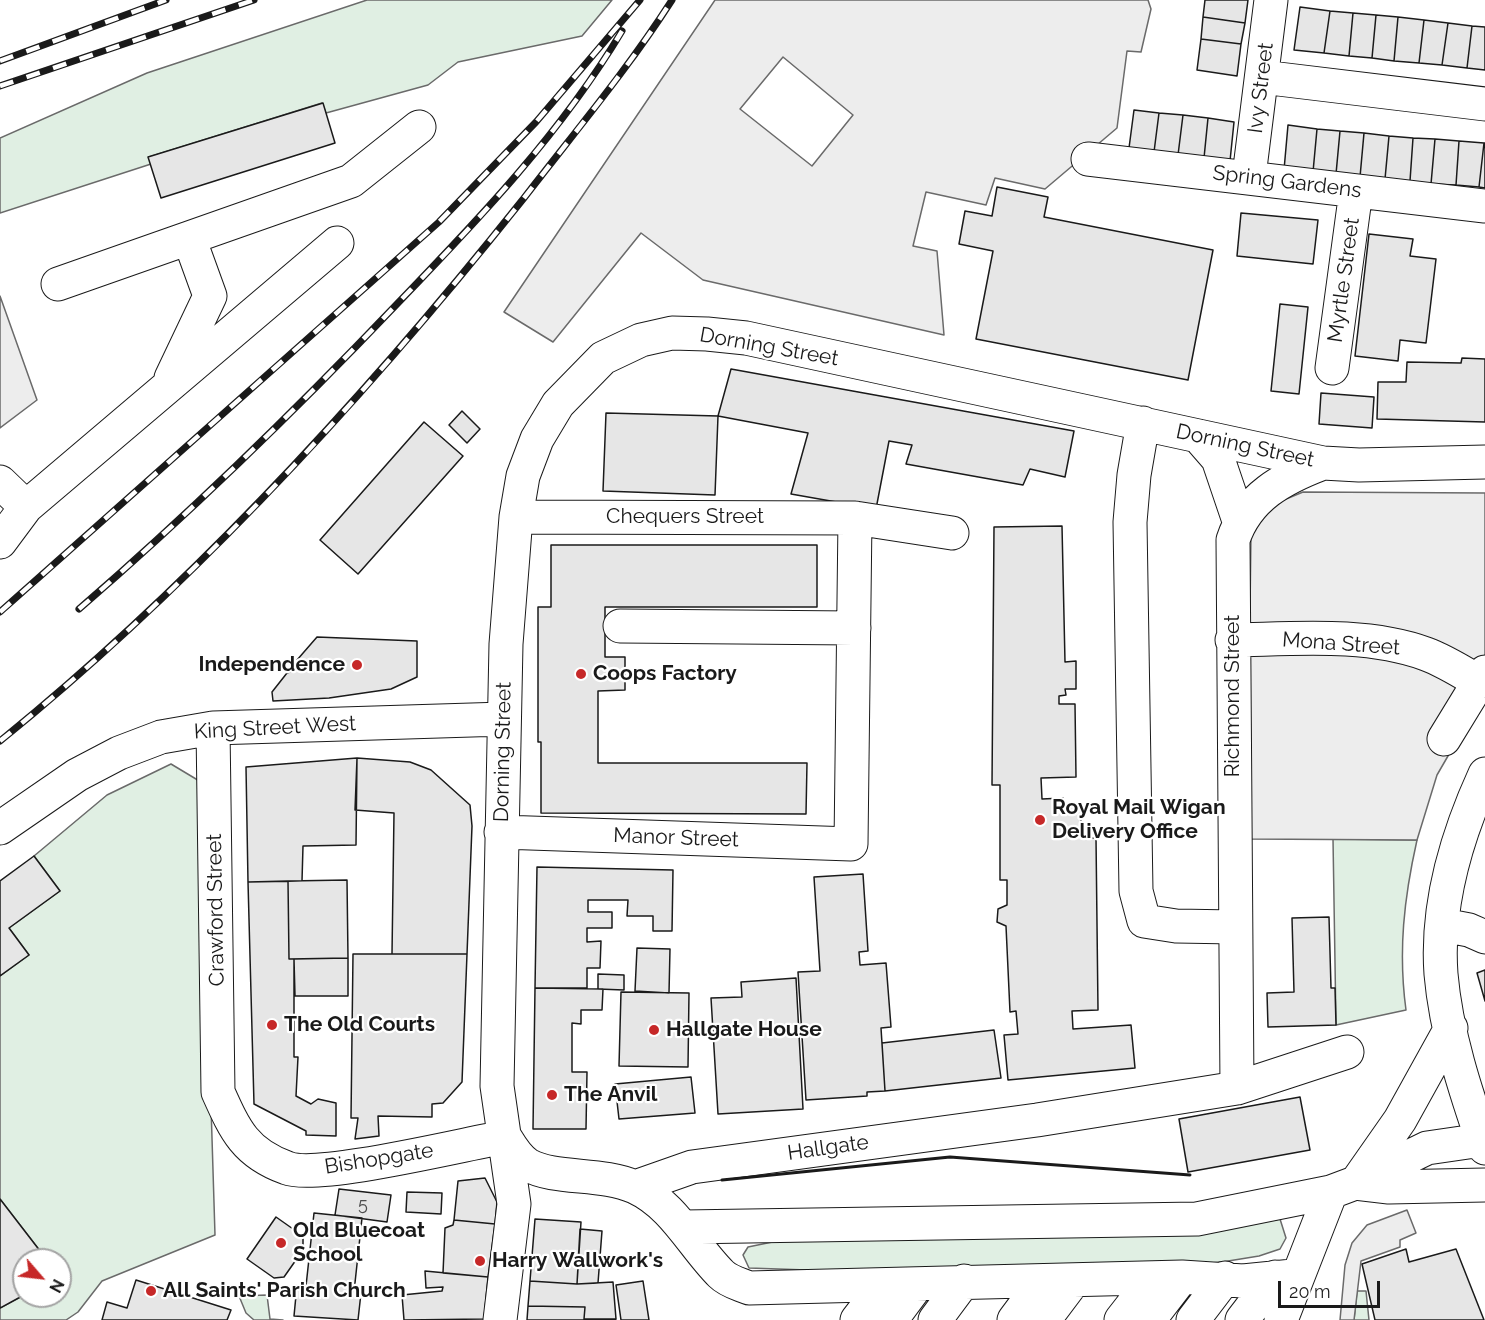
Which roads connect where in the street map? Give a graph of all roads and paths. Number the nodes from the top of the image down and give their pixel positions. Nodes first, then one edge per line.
1 (1271, 0) edge
2 (1262, 77) junction
3 (1485, 104) edge
4 (418, 127) dead end
5 (1088, 159) dead end
6 (1250, 177) junction
7 (1356, 191) junction
8 (1485, 206) edge
9 (189, 238) junction
10 (338, 243) dead end
11 (58, 284) dead end
12 (1332, 368) dead end
13 (166, 388) junction
14 (1143, 423) junction
15 (1198, 436) junction
16 (1485, 462) edge
17 (1323, 463) junction
18 (0, 482) edge
19 (26, 507) junction
20 (516, 517) junction
21 (855, 518) junction
22 (1239, 521) junction
23 (952, 533) dead end
24 (0, 543) edge
25 (620, 626) dead end
26 (854, 628) junction
27 (1232, 640) junction
28 (1482, 677) edge
29 (504, 719) junction
30 (213, 728) junction
31 (1444, 739) dead end
32 (1485, 774) edge
33 (0, 828) edge
34 (501, 832) junction
35 (1443, 925) junction
36 (1235, 927) junction
37 (1485, 936) edge
38 (1451, 1028) junction
39 (1347, 1052) dead end
40 (1238, 1088) junction
41 (218, 1092) joint
42 (505, 1137) junction
43 (1484, 1144) edge
44 (1485, 1185) edge
45 (635, 1187) junction
46 (1343, 1188) junction
47 (1277, 1204) junction
48 (764, 1225) junction
49 (684, 1227) junction
50 (1232, 1272) junction
51 (1058, 1281) junction
52 (952, 1283) junction
53 (738, 1285) junction
54 (873, 1285) junction
55 (500, 1320) edge
56 (835, 1320) edge
57 (857, 1320) edge
58 (891, 1320) edge
59 (911, 1320) edge
60 (935, 1320) edge
61 (958, 1320) edge
62 (991, 1320) edge
63 (1014, 1320) edge
64 (1044, 1320) edge
65 (1064, 1320) edge
66 (1097, 1320) edge
67 (1121, 1320) edge
68 (1149, 1320) edge
69 (1166, 1320) edge
70 (1193, 1320) edge
71 (1213, 1320) edge
72 (1242, 1320) edge
73 (1263, 1320) edge
74 (1281, 1320) edge

1 - 2 street, Ivy Street
2 - 3 street
2 - 6 street, Ivy Street
4 - 9 street
5 - 6 street, Spring Gardens
6 - 7 street, Spring Gardens
7 - 8 street, Spring Gardens
7 - 12 street, Myrtle Street
9 - 11 street
9 - 13 street
10 - 13 street
13 - 19 street
14 - 15 street, Dorning Street
14 - 20 street, Dorning Street
14 - 36 street
15 - 17 street, Dorning Street
15 - 22 street
16 - 17 street, Dorning Street
17 - 22 street, Richmond Street
18 - 19 street
19 - 24 street
20 - 21 street, Chequers Street
20 - 29 street, Dorning Street
21 - 23 street, Chequers Street
21 - 26 street
22 - 27 street, Richmond Street
25 - 26 street
26 - 34 street, Manor Street
27 - 28 street, Mona Street
27 - 36 street, Richmond Street
28 - 31 street, Mona Street
29 - 30 street, King Street West
29 - 34 street, Dorning Street
30 - 33 street, King Street West
30 - 41 street, Crawford Street
32 - 35 street
34 - 42 street, Dorning Street
35 - 37 street
35 - 38 street
36 - 40 street, Richmond Street
38 - 43 street
38 - 46 street
39 - 40 street, Hallgate
40 - 45 street, Hallgate
41 - 42 street, Bishopgate
42 - 45 street
42 - 55 street
43 - 46 street
44 - 46 street
45 - 49 street
46 - 47 street
46 - 50 street
47 - 48 street
47 - 50 street
48 - 49 street
48 - 53 street
49 - 53 street
50 - 51 street
50 - 66 street
50 - 67 street
50 - 68 street
50 - 69 street
50 - 70 street
50 - 71 street
50 - 72 street
50 - 73 street
50 - 74 street
51 - 52 street
51 - 62 street
51 - 63 street
51 - 64 street
51 - 65 street
52 - 54 street
52 - 58 street
52 - 59 street
52 - 60 street
52 - 61 street
53 - 54 street
54 - 56 street
54 - 57 street

